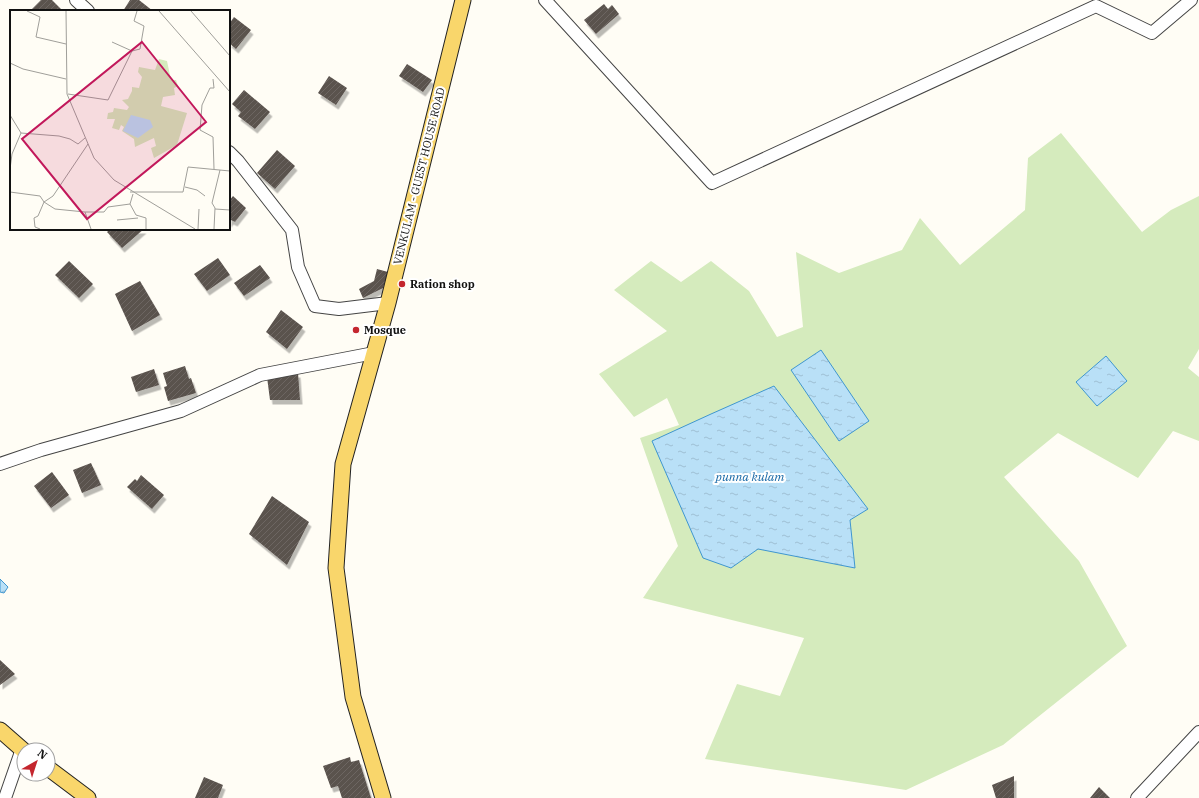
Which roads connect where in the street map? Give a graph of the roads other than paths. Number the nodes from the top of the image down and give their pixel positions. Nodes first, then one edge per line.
1 (76, 0) edge
2 (463, 0) edge
3 (544, 0) edge
4 (1191, 0) edge
5 (1095, 3) edge
6 (87, 10) edge
7 (230, 153) edge
8 (388, 303) junction
9 (374, 353) junction
10 (0, 464) edge
11 (0, 730) edge
12 (1199, 732) edge
13 (16, 744) edge
14 (16, 769) edge
15 (56, 774) edge
16 (5, 798) edge
17 (88, 798) edge
18 (383, 798) edge
19 (1137, 798) edge

1 - 6 street
2 - 8 main road, VENKULAM - GUEST HOUSE ROAD
3 - 5 street
4 - 5 street
7 - 8 street
8 - 9 main road, VENKULAM - GUEST HOUSE ROAD
9 - 10 street
9 - 18 main road, VENKULAM - GUEST HOUSE ROAD
11 - 13 main road
12 - 19 street
14 - 16 street
15 - 17 main road

